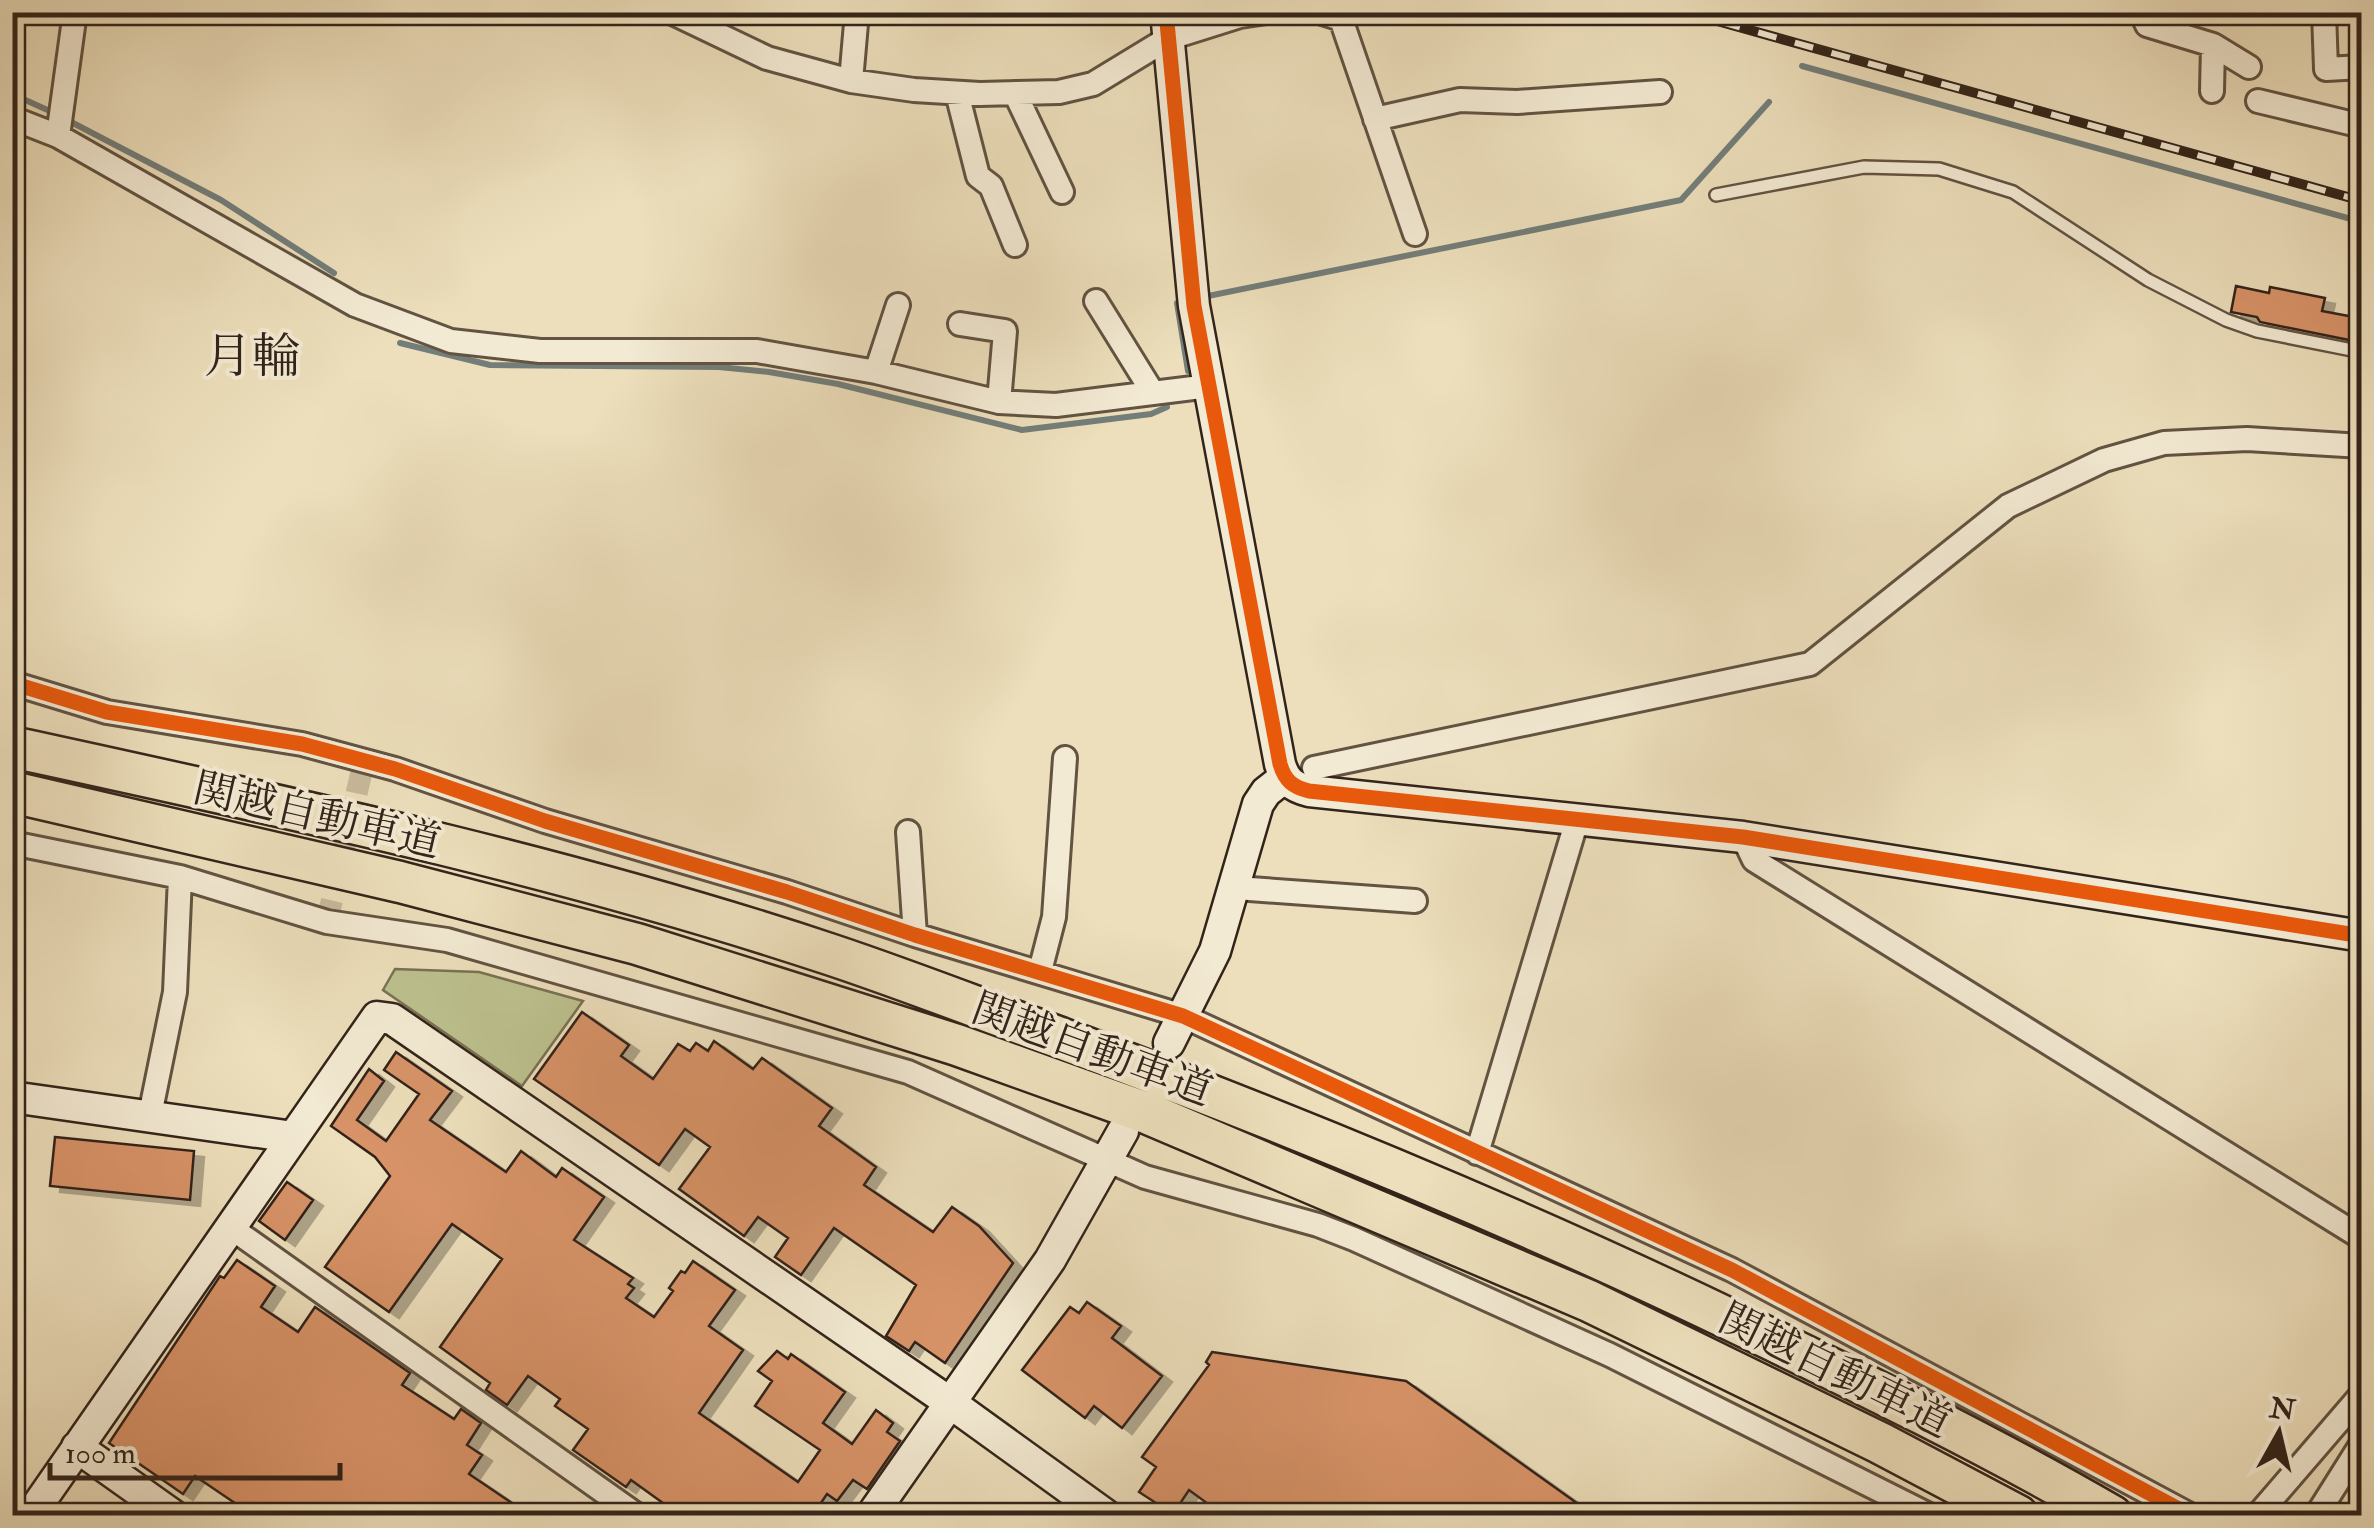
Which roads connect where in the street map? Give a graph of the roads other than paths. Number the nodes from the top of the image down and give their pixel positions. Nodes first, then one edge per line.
1 (75, 12) edge
2 (671, 12) edge
3 (857, 12) edge
4 (1267, 12) edge
5 (1319, 12) edge
6 (2141, 12) edge
7 (2324, 12) edge
8 (1166, 26) edge
9 (2213, 45) junction
10 (2249, 67) dead end
11 (2362, 67) edge
12 (851, 81) junction
13 (2212, 91) dead end
14 (957, 92) junction
15 (1660, 92) dead end
16 (1015, 93) junction
17 (2258, 101) dead end
18 (12, 118) edge
19 (1375, 118) junction
20 (2362, 126) edge
21 (58, 136) junction
22 (1062, 192) dead end
23 (1716, 195) dead end
24 (1415, 234) dead end
25 (1015, 245) dead end
26 (1096, 301) dead end
27 (898, 306) dead end
28 (960, 324) dead end
29 (2362, 352) edge
30 (876, 372) junction
31 (1209, 386) junction
32 (1153, 393) junction
33 (999, 402) junction
34 (2362, 446) edge
35 (12, 683) edge
36 (12, 747) edge
37 (1066, 758) dead end
38 (1314, 768) dead end
39 (1284, 777) junction
40 (12, 792) edge
41 (1577, 820) junction
42 (908, 832) dead end
43 (1743, 836) junction
44 (12, 844) edge
45 (180, 877) junction
46 (1236, 888) junction
47 (1415, 901) dead end
48 (915, 935) junction
49 (2362, 936) edge
50 (1040, 971) junction
51 (1176, 1030) junction
52 (12, 1097) edge
53 (150, 1115) junction
54 (1123, 1131) dead end
55 (293, 1137) junction
56 (1478, 1152) junction
57 (1107, 1162) junction
58 (230, 1227) junction
59 (2362, 1238) edge
60 (2362, 1394) edge
61 (952, 1404) junction
62 (2362, 1443) edge
63 (77, 1448) junction
64 (30, 1516) edge
65 (174, 1516) edge
66 (638, 1516) edge
67 (872, 1516) edge
68 (1107, 1516) edge
69 (1931, 1516) edge
70 (2018, 1516) edge
71 (2112, 1516) edge
72 (2192, 1516) edge
73 (2257, 1516) edge
74 (2316, 1516) edge

1 - 21 street
2 - 12 street
3 - 12 street
4 - 8 street
5 - 19 street
6 - 9 street
7 - 11 street
8 - 16 street
8 - 31 street
9 - 10 street
9 - 13 street
12 - 14 street
14 - 16 street
14 - 25 street
15 - 19 street
16 - 22 street
17 - 20 street
18 - 21 street
19 - 24 street
21 - 30 street
23 - 29 lane
26 - 32 street
27 - 30 street
28 - 33 street
30 - 33 street
31 - 32 street
31 - 39 street
32 - 33 street
34 - 38 street
35 - 48 street
36 - 71 highway, 関越自動車道
37 - 50 street
39 - 41 street
39 - 46 street
40 - 70 highway, 関越自動車道
41 - 43 street
41 - 56 street
42 - 48 street
43 - 49 street
43 - 59 street
44 - 45 street
45 - 53 street
45 - 57 street
46 - 47 street
46 - 51 street
48 - 50 street
50 - 51 street
51 - 56 street
52 - 53 street
53 - 55 street
54 - 57 street
55 - 58 street
55 - 61 street
56 - 72 street
57 - 61 street
57 - 69 street
58 - 63 street
58 - 66 street
60 - 73 street
61 - 67 street
61 - 68 street
62 - 74 street
63 - 64 street
63 - 65 street

